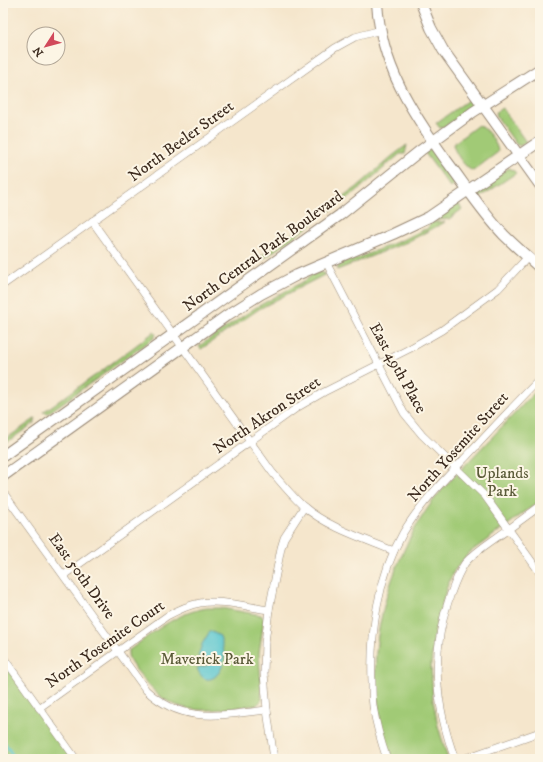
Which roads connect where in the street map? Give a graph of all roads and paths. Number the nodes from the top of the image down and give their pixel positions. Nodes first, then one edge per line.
1 (377, 3) edge
2 (421, 3) edge
3 (381, 30) junction
4 (540, 69) edge
5 (483, 106) junction
6 (433, 141) junction
7 (540, 141) edge
8 (518, 156) junction
9 (540, 185) edge
10 (468, 190) junction
11 (92, 221) junction
12 (528, 257) junction
13 (326, 262) junction
14 (540, 268) edge
15 (3, 285) edge
16 (174, 334) junction
17 (183, 347) junction
18 (378, 364) junction
19 (540, 379) edge
20 (250, 441) junction
21 (3, 456) edge
22 (456, 467) junction
23 (3, 476) edge
24 (3, 492) edge
25 (540, 506) edge
26 (304, 508) junction
27 (508, 529) junction
28 (394, 551) junction
29 (540, 573) edge
30 (64, 575) junction
31 (269, 610) junction
32 (118, 652) junction
33 (3, 657) edge
34 (39, 708) junction
35 (267, 710) junction
36 (540, 732) edge
37 (76, 759) edge
38 (274, 759) edge
39 (386, 759) edge
40 (455, 759) edge
41 (463, 759) edge

1 - 3 main road
2 - 5 main road
3 - 6 main road
3 - 11 street, North Beeler Street
4 - 5 main road, North Central Park Boulevard
5 - 6 main road, North Central Park Boulevard
5 - 8 main road
6 - 10 main road
6 - 16 main road, North Central Park Boulevard
7 - 8 main road, North Central Park Boulevard
8 - 9 main road
8 - 10 main road, North Central Park Boulevard
10 - 12 main road
10 - 13 main road, North Central Park Boulevard
11 - 15 street, North Beeler Street
11 - 16 street
12 - 14 main road
12 - 18 street, North Akron Street
13 - 17 main road, North Central Park Boulevard
13 - 18 street, East 49th Place
16 - 17 street
16 - 21 main road, North Central Park Boulevard
17 - 20 street
17 - 23 main road, North Central Park Boulevard
18 - 20 street, North Akron Street
18 - 22 street, East 49th Place
19 - 22 street, North Yosemite Street
20 - 26 street
20 - 30 street, North Akron Street
22 - 27 street, East 49th Place
22 - 28 street, North Yosemite Street
24 - 30 street, East 50th Drive
25 - 27 street
26 - 28 street
26 - 31 street
27 - 29 street, East 49th Place
27 - 40 street
28 - 39 street, North Yosemite Street
30 - 32 street, East 50th Drive
31 - 32 street, North Yosemite Court
31 - 35 street
32 - 34 street, North Yosemite Court
32 - 35 street, East 50th Drive
33 - 34 street
34 - 37 street
35 - 38 street
36 - 41 street

